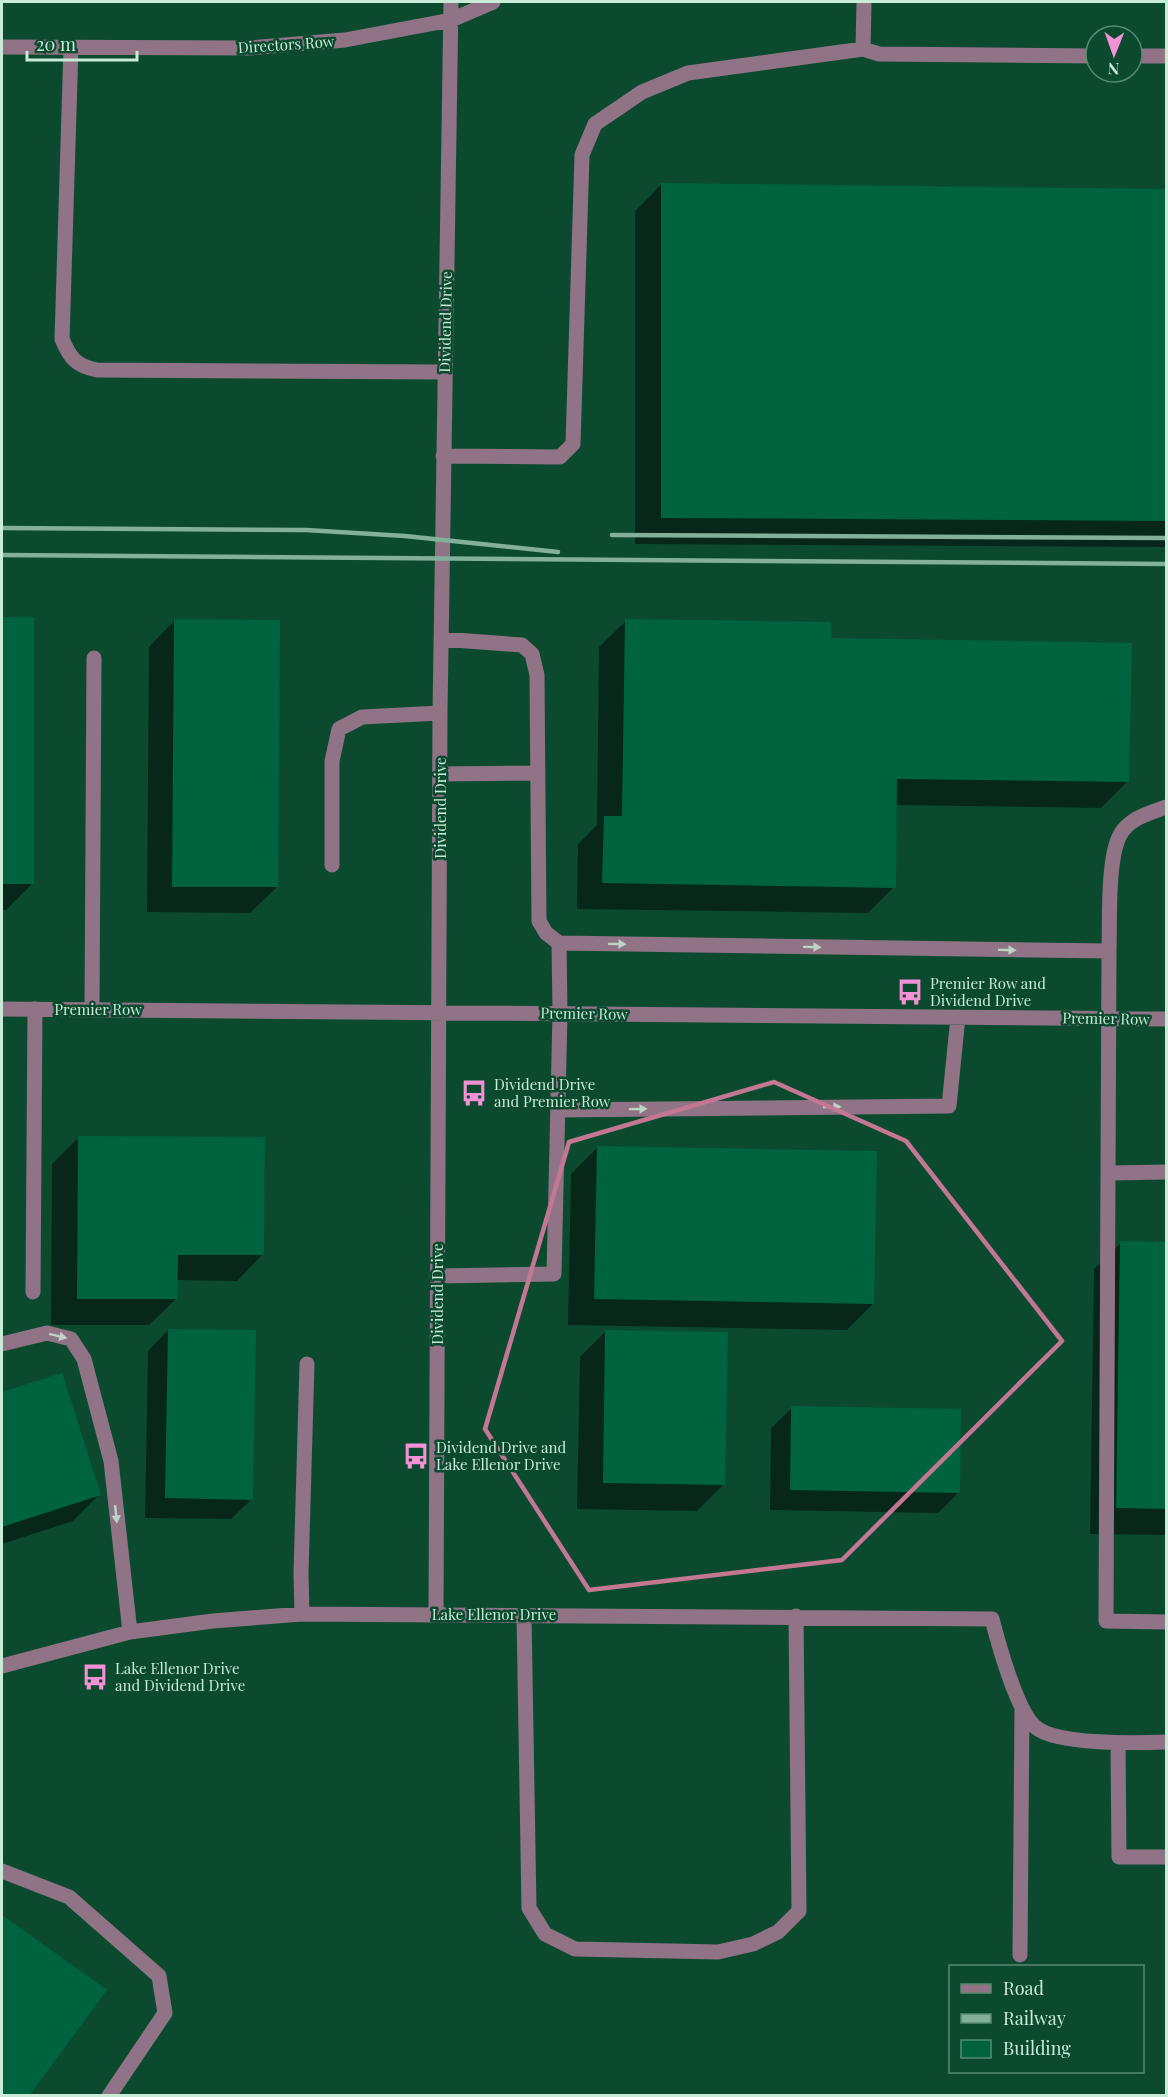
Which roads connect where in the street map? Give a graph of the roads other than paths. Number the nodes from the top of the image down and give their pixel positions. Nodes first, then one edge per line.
1 (451, 2) edge
2 (493, 2) edge
3 (864, 2) edge
4 (451, 20) junction
5 (2, 47) edge
6 (71, 47) junction
7 (863, 49) junction
8 (1084, 56) edge
9 (1144, 56) edge
10 (1167, 56) edge
11 (445, 372) junction
12 (443, 456) junction
13 (441, 639) junction
14 (94, 658) dead end
15 (440, 713) junction
16 (538, 773) junction
17 (440, 774) junction
18 (1167, 807) edge
19 (332, 865) dead end
20 (559, 943) junction
21 (1109, 951) junction
22 (2, 1009) edge
23 (35, 1009) junction
24 (92, 1009) junction
25 (438, 1012) junction
26 (560, 1013) junction
27 (958, 1017) junction
28 (1111, 1018) junction
29 (1167, 1019) edge
30 (558, 1110) junction
31 (1167, 1172) edge
32 (1110, 1173) junction
33 (437, 1276) junction
34 (33, 1292) dead end
35 (2, 1344) edge
36 (307, 1364) dead end
37 (302, 1614) junction
38 (436, 1614) junction
39 (524, 1615) junction
40 (796, 1616) junction
41 (1167, 1622) edge
42 (130, 1632) junction
43 (2, 1666) edge
44 (1022, 1708) junction
45 (1167, 1742) edge
46 (1118, 1743) junction
47 (1167, 1857) edge
48 (2, 1871) edge
49 (1020, 1955) dead end
50 (109, 2096) edge

1 - 4 street, Dividend Drive
2 - 4 street, Directors Row
3 - 7 street
4 - 6 street, Directors Row
4 - 11 street, Dividend Drive
5 - 6 street, Directors Row
6 - 11 street
7 - 8 street
7 - 12 street
9 - 10 street
11 - 12 street, Dividend Drive
12 - 13 street, Dividend Drive
13 - 15 street, Dividend Drive
13 - 16 street
14 - 24 street
15 - 17 street, Dividend Drive
15 - 19 street
16 - 17 street
16 - 20 street
17 - 25 street, Dividend Drive
18 - 21 street
20 -> 21 street
20 - 26 street
21 - 28 street
22 - 23 street, Premier Row
23 - 24 street, Premier Row
23 - 34 street
24 - 25 street, Premier Row
25 - 26 street, Premier Row
25 - 33 street, Dividend Drive
26 - 27 street, Premier Row
26 - 30 street
27 - 28 street, Premier Row
30 -> 27 street
28 - 29 street, Premier Row
28 - 32 street
30 - 33 street
31 - 32 street
32 - 41 street
33 - 38 street, Dividend Drive
35 -> 42 street
36 - 37 street
37 - 38 street, Lake Ellenor Drive
37 - 42 street, Lake Ellenor Drive
38 - 39 street, Lake Ellenor Drive
39 - 40 street, Lake Ellenor Drive
39 - 40 street
40 - 44 street, Lake Ellenor Drive
42 - 43 street, Lake Ellenor Drive
44 - 46 street
44 - 49 street
45 - 46 street
46 - 47 street
48 - 50 street

